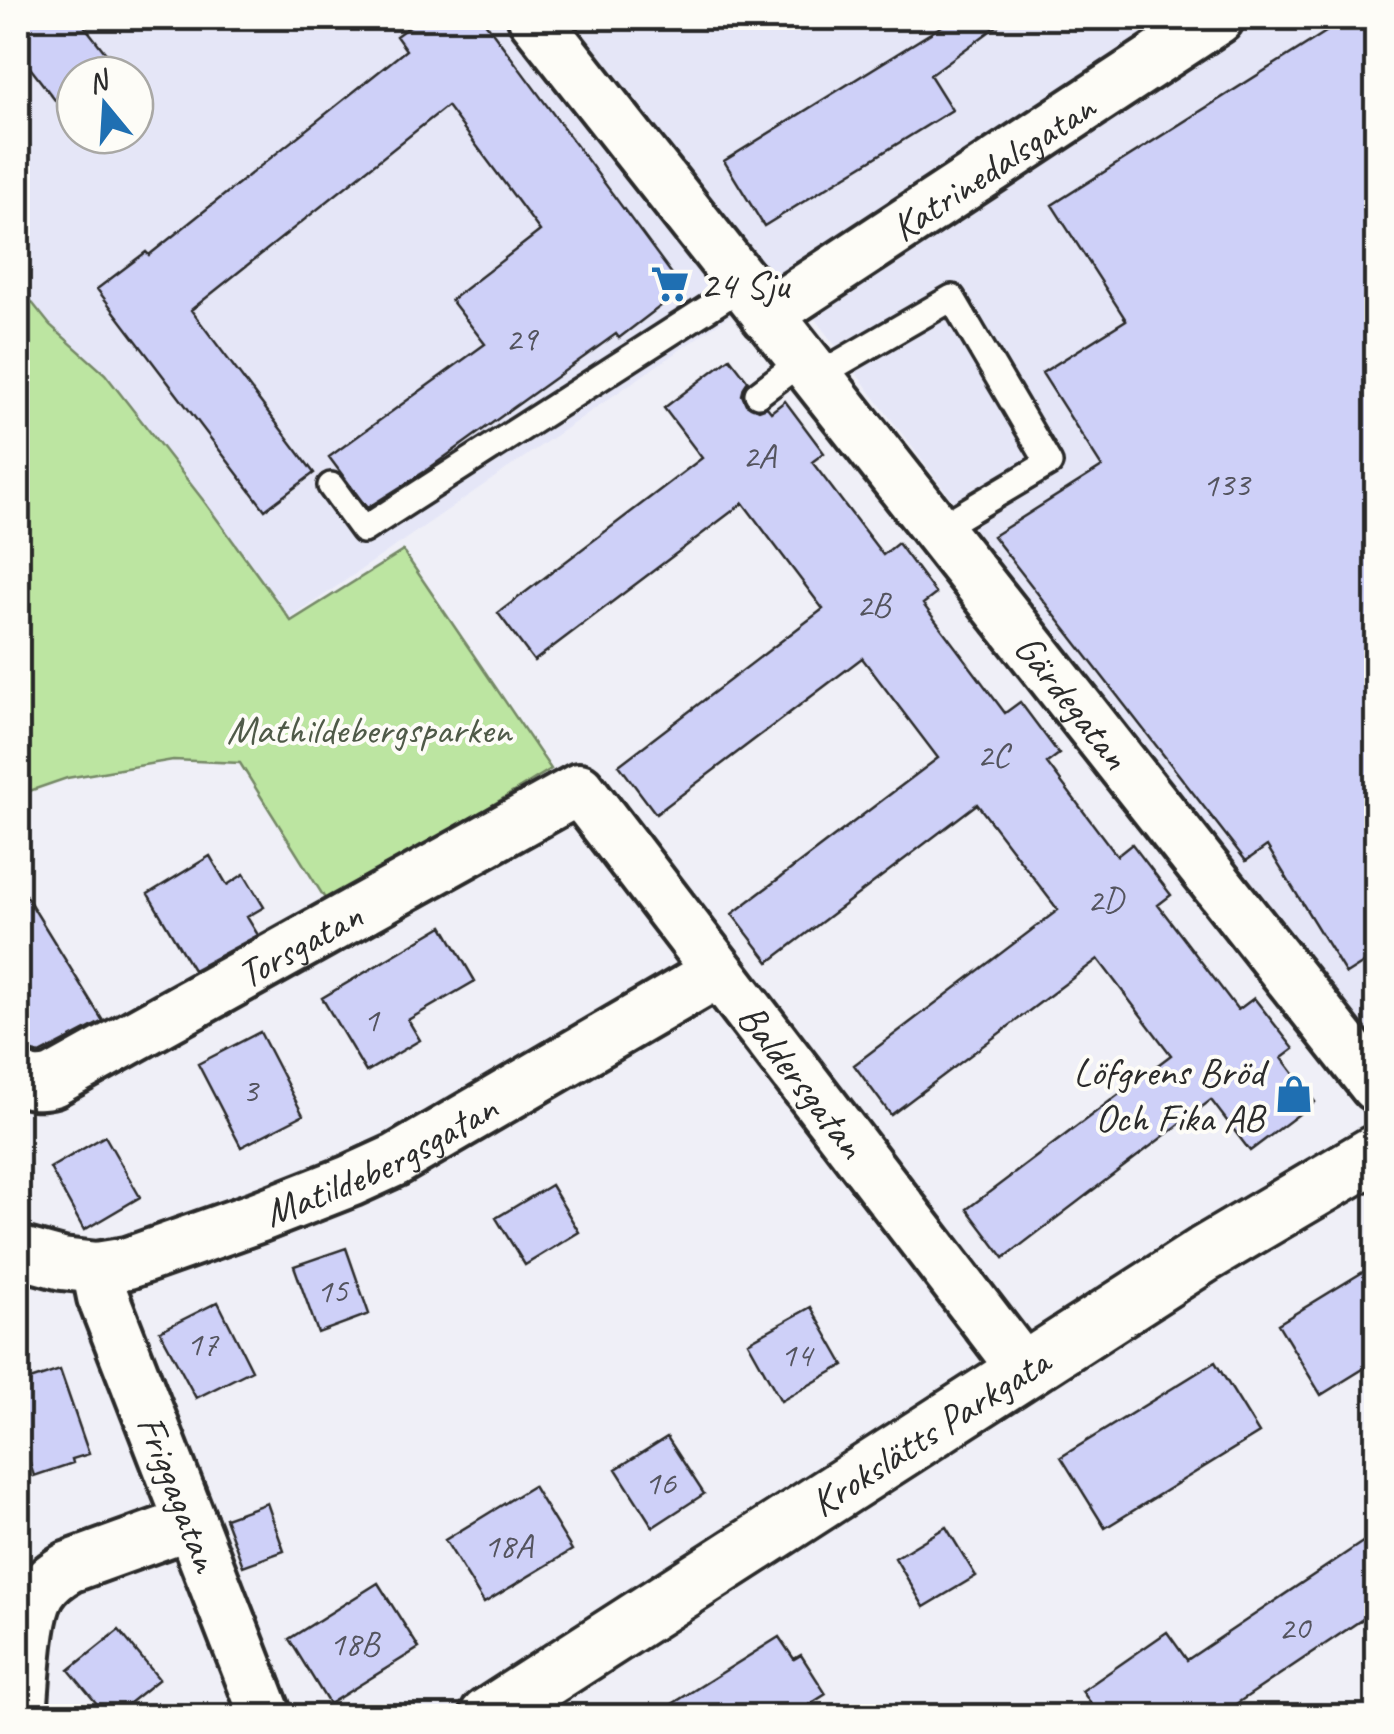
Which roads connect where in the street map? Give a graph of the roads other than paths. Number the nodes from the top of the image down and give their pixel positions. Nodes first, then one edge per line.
1 (534, 18) edge
2 (1218, 18) edge
3 (756, 300) junction
4 (570, 366) dead end
5 (810, 368) junction
6 (584, 388) junction
7 (758, 394) dead end
8 (331, 486) dead end
9 (938, 529) junction
10 (579, 789) joint
11 (718, 972) junction
12 (18, 1077) edge
13 (1376, 1086) edge
14 (1376, 1153) edge
15 (18, 1252) edge
16 (97, 1268) junction
17 (1024, 1370) junction
18 (192, 1523) junction
19 (20, 1716) edge
20 (266, 1716) edge
21 (488, 1716) edge

1 - 3 street, Gärdegatan
2 - 3 street, Katrinedalsgatan
3 - 5 street, Gärdegatan
3 - 6 lane
4 - 6 lane
5 - 7 lane
5 - 9 street, Gärdegatan
5 - 9 lane
6 - 8 lane
9 - 13 street, Gärdegatan
10 - 11 street, Baldersgatan
10 - 12 street, Torsgatan
11 - 16 street, Matildebergsgatan
11 - 17 street, Baldersgatan
14 - 17 street, Krokslätts Parkgata
15 - 16 street, Matildebergsgatan
16 - 18 street, Friggagatan
17 - 21 street, Krokslätts Parkgata
18 - 19 street
18 - 20 street, Friggagatan

